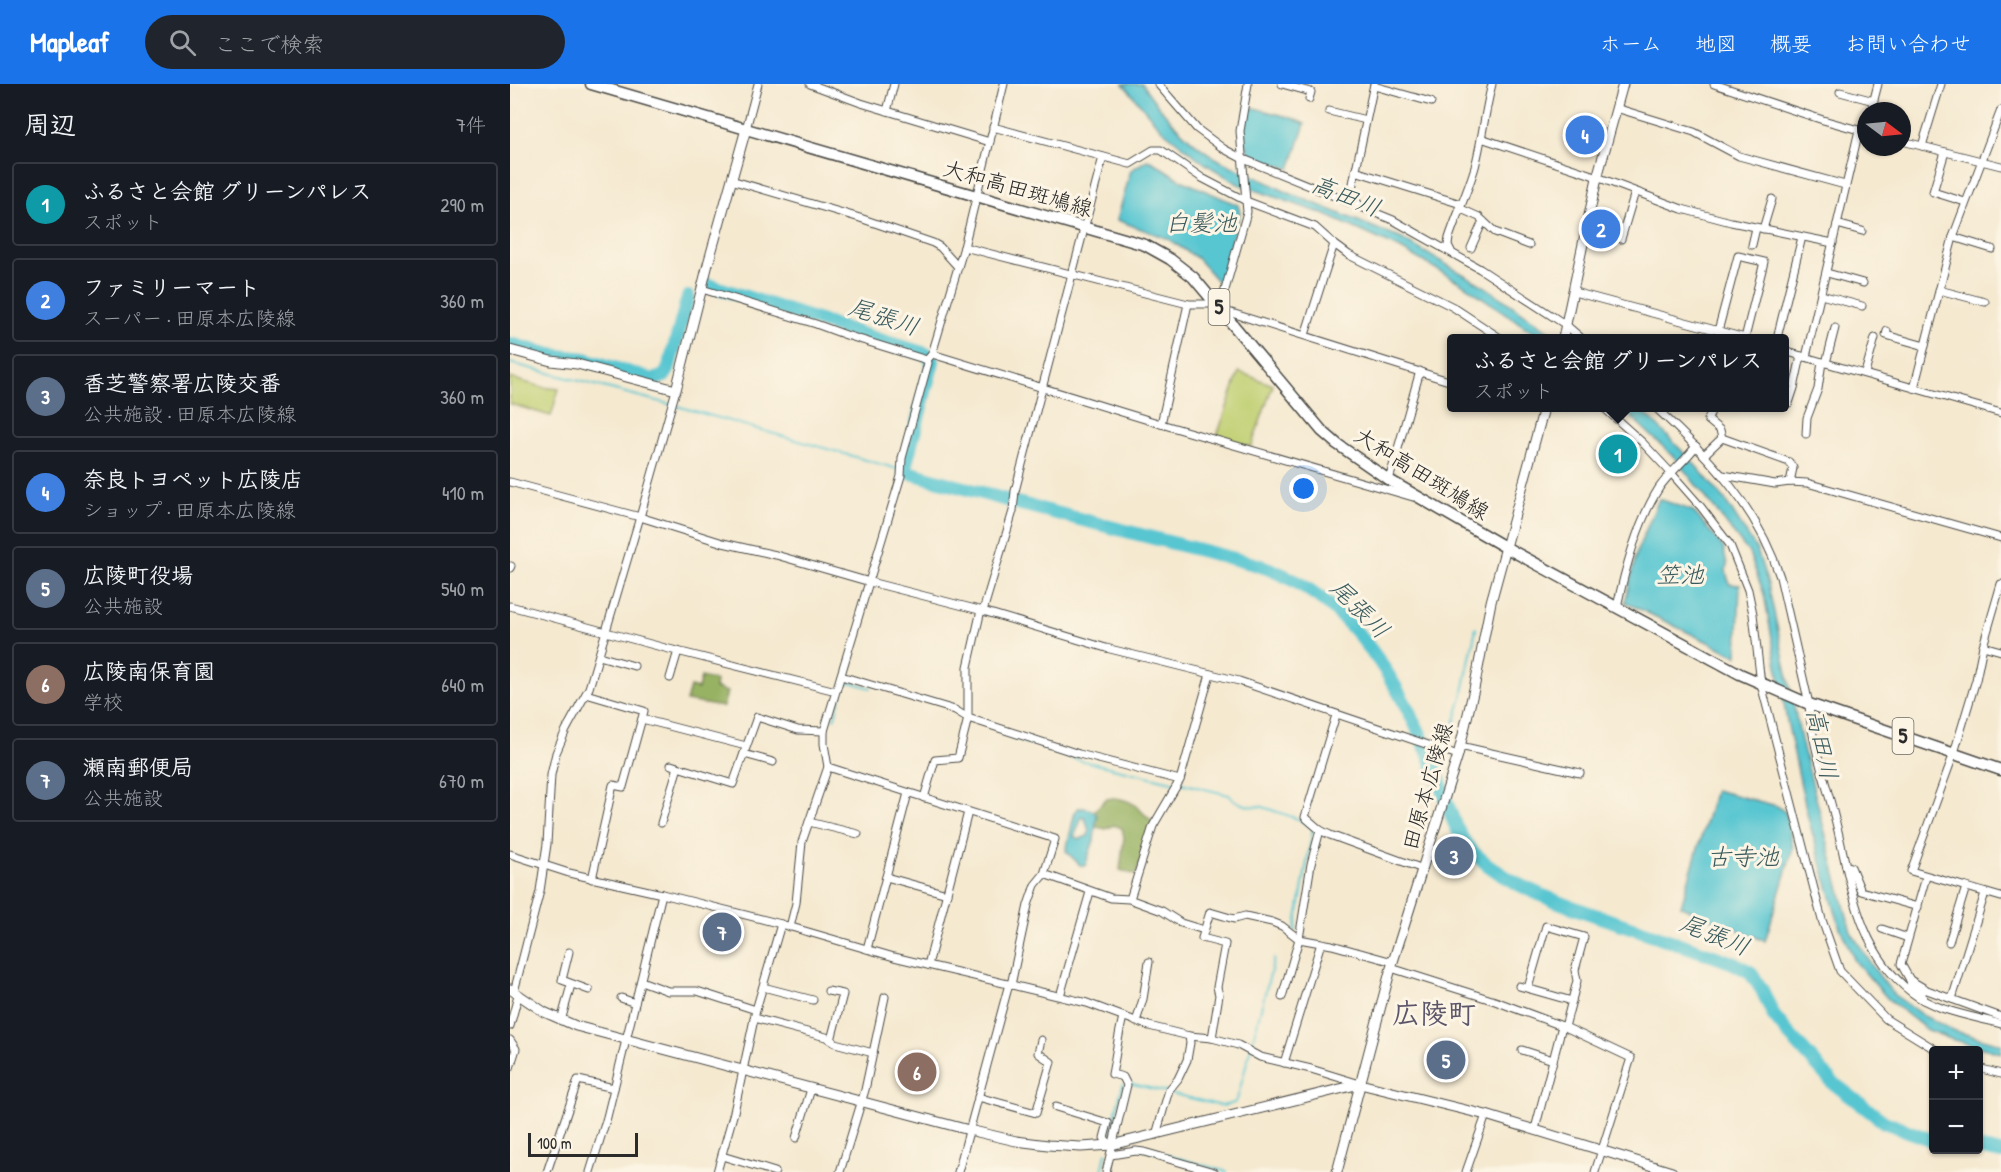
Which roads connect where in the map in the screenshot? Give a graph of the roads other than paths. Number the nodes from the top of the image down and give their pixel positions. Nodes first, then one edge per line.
1 (591, 84) edge
2 (758, 84) edge
3 (810, 84) edge
4 (894, 84) edge
5 (1004, 84) edge
6 (1158, 84) edge
7 (1248, 84) edge
8 (1282, 84) edge
9 (1492, 84) edge
10 (1623, 84) edge
11 (1714, 84) edge
12 (1878, 84) edge
13 (1941, 84) edge
14 (1374, 85) edge
15 (1840, 92) dead end
16 (1309, 99) dead end
17 (1874, 101) joint
18 (1431, 102) dead end
19 (1616, 108) junction
20 (2001, 110) edge
21 (887, 111) junction
22 (1329, 111) dead end
23 (1366, 120) junction
24 (993, 128) junction
25 (746, 129) junction
26 (1857, 129) edge
27 (1481, 138) junction
28 (990, 142) junction
29 (1911, 143) edge
30 (1922, 146) junction
31 (1857, 147) edge
32 (1945, 152) junction
33 (1103, 156) junction
34 (1242, 161) junction
35 (1980, 161) junction
36 (2001, 166) edge
37 (1355, 171) junction
38 (1598, 178) junction
39 (731, 180) junction
40 (1845, 185) junction
41 (1635, 192) junction
42 (977, 196) junction
43 (1246, 198) junction
44 (1772, 199) dead end
45 (1965, 202) junction
46 (1359, 205) junction
47 (1460, 206) junction
48 (1483, 221) junction
49 (1837, 224) junction
50 (1085, 227) junction
51 (1760, 228) junction
52 (1862, 231) dead end
53 (1802, 237) junction
54 (1953, 237) junction
55 (1621, 239) dead end
56 (1833, 243) junction
57 (1334, 244) junction
58 (1529, 245) dead end
59 (1752, 245) dead end
60 (964, 247) junction
61 (1471, 248) dead end
62 (1992, 249) dead end
63 (1451, 251) junction
64 (958, 267) junction
65 (1827, 273) junction
66 (1072, 274) junction
67 (1863, 283) dead end
68 (702, 289) junction
69 (1939, 290) junction
70 (1574, 292) junction
71 (1821, 295) junction
72 (1985, 302) dead end
73 (1188, 304) junction
74 (1219, 306) junction
75 (1862, 306) dead end
76 (1835, 328) dead end
77 (1565, 331) edge
78 (1718, 331) junction
79 (1887, 331) dead end
80 (1493, 334) edge
81 (1726, 334) edge
82 (1746, 334) edge
83 (1778, 334) edge
84 (1305, 335) junction
85 (1875, 338) dead end
86 (1925, 346) junction
87 (510, 350) edge
88 (1789, 352) edge
89 (1804, 357) junction
90 (929, 358) junction
91 (1824, 362) junction
92 (1420, 371) junction
93 (1865, 373) junction
94 (1447, 380) edge
95 (1042, 388) junction
96 (1914, 388) junction
97 (675, 394) junction
98 (1789, 403) dead end
99 (1543, 412) edge
100 (1608, 412) edge
101 (1660, 412) edge
102 (1711, 412) edge
103 (2001, 413) edge
104 (1161, 424) junction
105 (1806, 434) dead end
106 (1722, 438) junction
107 (1694, 449) junction
108 (1705, 454) junction
109 (1673, 472) junction
110 (1723, 475) junction
111 (1389, 480) junction
112 (510, 482) edge
113 (1790, 482) junction
114 (1424, 500) junction
115 (640, 517) junction
116 (2001, 538) edge
117 (1505, 547) junction
118 (870, 582) junction
119 (2001, 584) edge
120 (510, 606) edge
121 (1617, 607) junction
122 (982, 610) junction
123 (606, 632) junction
124 (1983, 646) junction
125 (678, 651) junction
126 (2001, 651) edge
127 (599, 656) junction
128 (634, 666) dead end
129 (1210, 674) junction
130 (841, 676) junction
131 (670, 678) dead end
132 (1764, 685) junction
133 (836, 691) junction
134 (586, 694) junction
135 (1807, 703) junction
136 (1336, 715) junction
137 (968, 718) junction
138 (642, 719) junction
139 (824, 731) junction
140 (745, 750) junction
141 (1450, 751) junction
142 (1953, 753) junction
143 (773, 762) dead end
144 (828, 767) junction
145 (2001, 770) edge
146 (1580, 773) dead end
147 (1180, 780) junction
148 (908, 794) junction
149 (924, 798) junction
150 (968, 812) junction
151 (661, 822) dead end
152 (809, 822) junction
153 (1320, 830) junction
154 (858, 834) dead end
155 (510, 854) edge
156 (543, 866) junction
157 (1846, 866) junction
158 (1423, 869) junction
159 (1044, 874) junction
160 (886, 877) junction
161 (1926, 877) junction
162 (592, 879) junction
163 (1966, 887) junction
164 (1090, 892) junction
165 (1985, 893) junction
166 (662, 894) junction
167 (946, 894) junction
168 (1131, 896) dead end
169 (2001, 897) edge
170 (1918, 907) junction
171 (781, 924) junction
172 (790, 927) junction
173 (1882, 929) dead end
174 (1204, 930) junction
175 (1908, 938) junction
176 (1299, 939) junction
177 (1949, 942) dead end
178 (1322, 943) junction
179 (867, 949) junction
180 (569, 952) dead end
181 (1149, 962) dead end
182 (928, 965) junction
183 (1392, 965) junction
184 (1911, 980) junction
185 (641, 981) junction
186 (1010, 984) junction
187 (572, 985) junction
188 (1519, 986) dead end
189 (763, 987) junction
190 (1528, 988) junction
191 (589, 990) dead end
192 (828, 991) dead end
193 (514, 992) edge
194 (1060, 996) junction
195 (885, 997) dead end
196 (1282, 997) dead end
197 (621, 998) dead end
198 (1952, 999) junction
199 (813, 1000) dead end
200 (1923, 1000) junction
201 (1572, 1001) junction
202 (635, 1003) junction
203 (755, 1014) junction
204 (1123, 1017) junction
205 (2001, 1017) edge
206 (561, 1021) junction
207 (1136, 1022) junction
208 (2001, 1024) edge
209 (510, 1026) edge
210 (1563, 1027) junction
211 (1189, 1036) junction
212 (1212, 1038) junction
213 (626, 1040) junction
214 (831, 1040) junction
215 (1041, 1040) dead end
216 (511, 1041) edge
217 (1929, 1046) edge
218 (1522, 1050) dead end
219 (873, 1053) junction
220 (1553, 1060) junction
221 (1284, 1063) junction
222 (510, 1068) edge
223 (1983, 1069) edge
224 (743, 1070) junction
225 (2001, 1074) edge
226 (1360, 1084) junction
227 (614, 1088) junction
228 (811, 1089) junction
229 (978, 1097) junction
230 (862, 1102) junction
231 (1056, 1107) dead end
232 (1486, 1115) junction
233 (1535, 1129) junction
234 (969, 1130) junction
235 (1156, 1135) junction
236 (796, 1138) dead end
237 (1113, 1143) junction
238 (1602, 1150) junction
239 (722, 1156) junction
240 (547, 1172) edge
241 (590, 1172) edge
242 (717, 1172) edge
243 (775, 1172) edge
244 (840, 1172) edge
245 (958, 1172) edge
246 (1106, 1172) edge
247 (1214, 1172) edge
248 (1337, 1172) edge
249 (1466, 1172) edge
250 (1595, 1172) edge
251 (1672, 1172) edge

1 - 25 main road, 大和高田斑鳩線 / 5
2 - 25 street
3 - 21 street
4 - 21 street
5 - 24 street
6 - 34 street
7 - 34 street
8 - 16 street
9 - 27 street
10 - 19 street
11 - 26 street
12 - 17 street
13 - 30 street
14 - 18 street
14 - 23 street
15 - 17 street
19 - 38 street
19 - 40 street
20 - 35 street
21 - 28 street
22 - 23 street
23 - 37 street
24 - 28 street
24 - 33 street
25 - 39 street
25 - 42 main road, 大和高田斑鳩線 / 5
27 - 38 street
27 - 47 street
28 - 42 street
29 - 30 street
30 - 32 street
31 - 40 street
32 - 35 street
32 - 45 street
33 - 43 street
33 - 50 street
34 - 43 street
34 - 46 street
35 - 36 street
35 - 45 street
37 - 46 street
37 - 47 street
38 - 41 street
38 - 70 street
39 - 64 street
39 - 68 street
40 - 49 street
41 - 51 street
41 - 55 street
42 - 50 main road, 大和高田斑鳩線 / 5
42 - 60 street
43 - 57 street
43 - 74 street
44 - 51 street
45 - 54 street
46 - 63 street
47 - 48 street
47 - 63 street
48 - 58 street
48 - 61 street
49 - 52 street
49 - 56 street
50 - 66 street
50 - 74 main road, 大和高田斑鳩線 / 5
51 - 53 street
51 - 59 street
53 - 56 street
53 - 83 street
54 - 62 street
54 - 69 street
56 - 65 street
57 - 80 street
57 - 84 street
60 - 64 street
60 - 66 street
63 - 77 street
64 - 90 street
65 - 67 street
65 - 71 street
66 - 73 street
66 - 95 street
68 - 90 street
68 - 97 street
69 - 72 street
69 - 86 street
70 - 77 street
70 - 78 street
71 - 75 street
71 - 89 street
73 - 74 street
73 - 104 street
74 - 84 street
74 - 111 main road, 大和高田斑鳩線 / 5
76 - 91 street
78 - 81 street
78 - 82 street
79 - 86 street
84 - 92 street
85 - 93 street
86 - 96 street
87 - 97 street
88 - 89 street
89 - 91 street
89 - 98 street
90 - 95 street
90 - 118 street
91 - 93 street
91 - 105 street
92 - 94 street
92 - 111 street
93 - 96 street
95 - 104 street
95 - 122 street
96 - 103 street
97 - 115 street
99 - 117 street, 田原本広陵線
100 - 109 street
101 - 107 street
102 - 106 street
104 - 114 street
106 - 108 street
106 - 113 street
107 - 108 street
107 - 109 street
108 - 110 street
109 - 121 street
109 - 132 street
110 - 113 street
110 - 135 street
111 - 114 main road, 大和高田斑鳩線 / 5
112 - 115 street
113 - 116 street
114 - 117 main road, 大和高田斑鳩線 / 5
115 - 118 street
115 - 123 street
117 - 121 main road, 大和高田斑鳩線 / 5
117 - 141 street, 田原本広陵線
118 - 122 street
118 - 130 street
119 - 124 street
120 - 123 street
121 - 132 main road, 大和高田斑鳩線 / 5
122 - 129 street
122 - 137 street
123 - 125 street
123 - 127 street
124 - 126 street
124 - 142 street
125 - 131 street
125 - 133 street
127 - 128 street
127 - 134 street
129 - 136 street
129 - 147 street
130 - 133 street
130 - 137 street
132 - 135 main road, 大和高田斑鳩線 / 5
132 - 217 street
133 - 139 street
134 - 138 street
134 - 156 street
135 - 142 main road, 大和高田斑鳩線 / 5
135 - 157 street
136 - 141 street
136 - 153 street
137 - 147 street
137 - 149 street
138 - 140 street
138 - 162 street
139 - 140 street
139 - 144 street
140 - 143 street
140 - 151 street
141 - 146 street
141 - 158 street, 田原本広陵線
142 - 145 main road, 大和高田斑鳩線 / 5
142 - 161 street
144 - 148 street
144 - 152 street
147 - 168 street
148 - 149 street
148 - 160 street
149 - 150 street
150 - 159 street
150 - 167 street
152 - 154 street
152 - 172 street
153 - 158 street
153 - 176 street
155 - 156 street
156 - 162 street
156 - 193 street
157 - 170 street
157 - 200 street
158 - 183 street, 田原本広陵線
159 - 164 street
159 - 186 street
160 - 167 street
160 - 179 street
161 - 163 street
161 - 170 street
162 - 166 street
163 - 165 street
163 - 177 street
164 - 174 street
164 - 194 street
165 - 169 street
165 - 198 street
166 - 171 street
166 - 185 street
167 - 182 street
170 - 175 street
171 - 172 street
171 - 189 street
172 - 179 street
173 - 175 street
174 - 176 street
174 - 212 street
175 - 184 street
176 - 178 street
176 - 196 street
178 - 183 street
178 - 221 street
179 - 182 street
180 - 187 street
181 - 207 street
182 - 186 street
183 - 210 street
183 - 226 street, 田原本広陵線
184 - 198 street
184 - 200 street
185 - 202 street
185 - 203 street
186 - 194 street
186 - 229 street
187 - 191 street
187 - 206 street
188 - 190 street
189 - 199 street
189 - 203 street
190 - 201 street
190 - 201 street
192 - 214 street
193 - 206 street
193 - 209 street
194 - 204 street
195 - 219 street
197 - 202 street
198 - 205 street
200 - 208 street
201 - 210 street
202 - 213 street
203 - 214 street
203 - 224 street
204 - 207 street
204 - 237 street
206 - 213 street
207 - 211 street
210 - 220 street
210 - 238 street
211 - 212 street
211 - 235 street
212 - 221 street
213 - 224 street
213 - 227 street
214 - 219 street
215 - 229 street
216 - 222 street
218 - 220 street
219 - 230 street
220 - 233 street
221 - 226 street
223 - 225 street
224 - 228 street
224 - 239 street
226 - 232 street
226 - 235 street
226 - 248 street, 田原本広陵線
227 - 240 street
227 - 241 street
228 - 230 street
228 - 236 street
229 - 234 street
230 - 234 street
230 - 244 street
231 - 237 street
232 - 233 street
232 - 249 street
233 - 238 street
234 - 237 street
234 - 245 street
235 - 237 street
237 - 246 street
237 - 247 street
238 - 250 street
238 - 251 street
239 - 242 street
239 - 243 street

